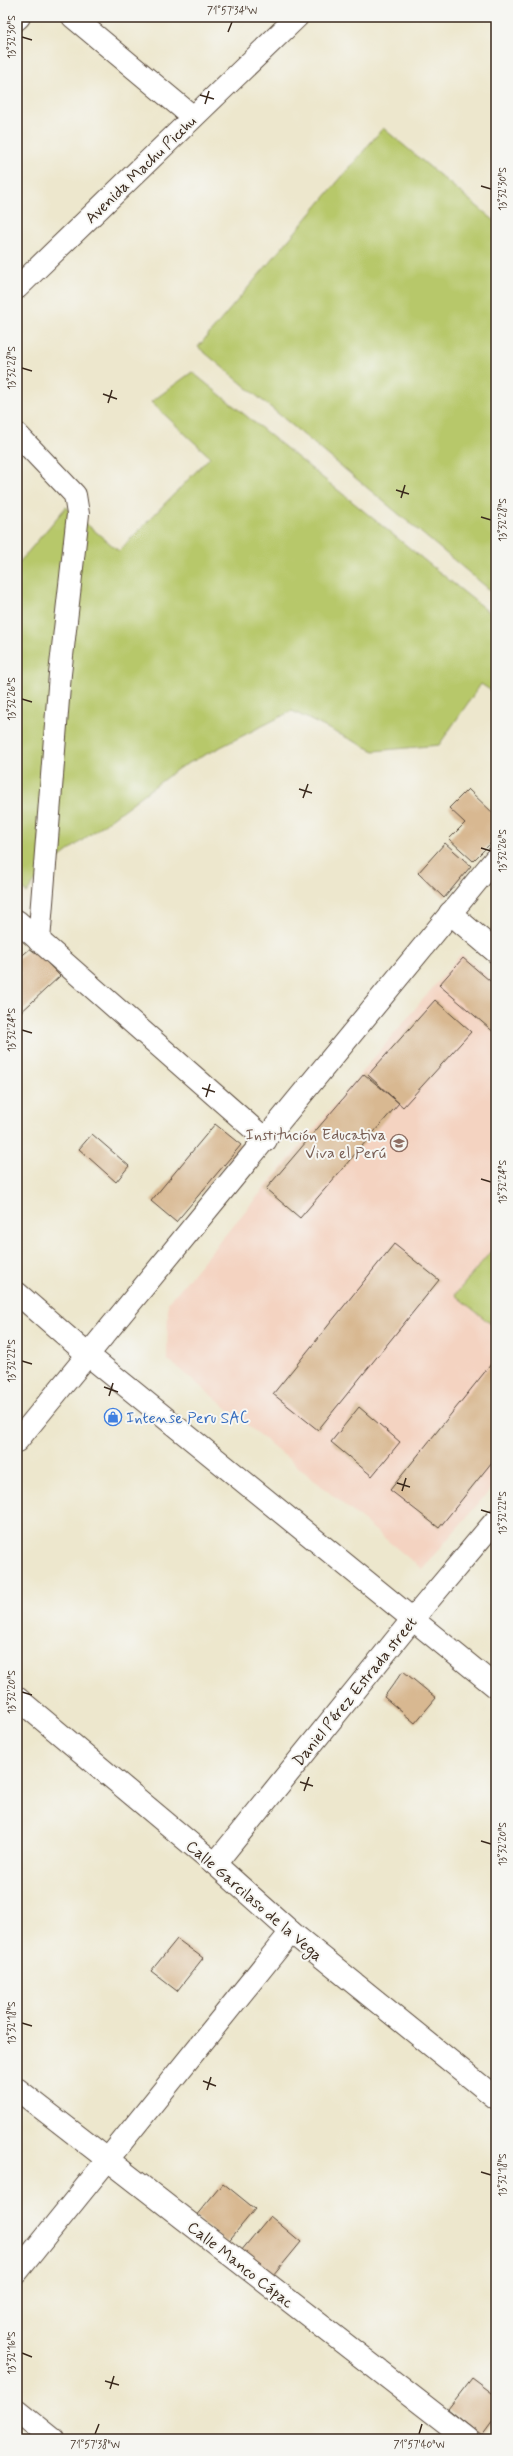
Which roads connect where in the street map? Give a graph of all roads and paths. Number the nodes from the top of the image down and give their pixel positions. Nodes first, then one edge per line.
1 (74, 17) edge
2 (297, 17) edge
3 (194, 117) junction
4 (17, 288) edge
5 (17, 434) edge
6 (496, 858) edge
7 (450, 913) junction
8 (17, 921) edge
9 (39, 941) junction
10 (496, 952) edge
11 (266, 1140) junction
12 (17, 1293) edge
13 (88, 1355) junction
14 (17, 1441) edge
15 (496, 1520) edge
16 (412, 1620) junction
17 (496, 1687) edge
18 (17, 1698) edge
19 (215, 1864) junction
20 (291, 1932) junction
21 (17, 2089) edge
22 (496, 2098) edge
23 (106, 2160) junction
24 (17, 2272) edge
25 (17, 2410) edge
26 (53, 2439) edge
27 (467, 2439) edge

1 - 3 street
2 - 3 street, Avenida Machu Picchu
3 - 4 street, Avenida Machu Picchu
5 - 9 street
6 - 7 street
7 - 10 street
7 - 11 street
8 - 9 street
9 - 11 street
11 - 13 street
12 - 13 street
13 - 14 street
13 - 16 street
15 - 16 street, Daniel Pérez Estrada street
16 - 17 street
16 - 19 street, Daniel Pérez Estrada street
18 - 19 street, Calle Garcilaso de la Vega
19 - 20 street, Calle Garcilaso de la Vega
20 - 22 street, Calle Garcilaso de la Vega
20 - 23 street
21 - 23 street, Calle Manco Cápac
23 - 24 street
23 - 27 street, Calle Manco Cápac
25 - 26 street

